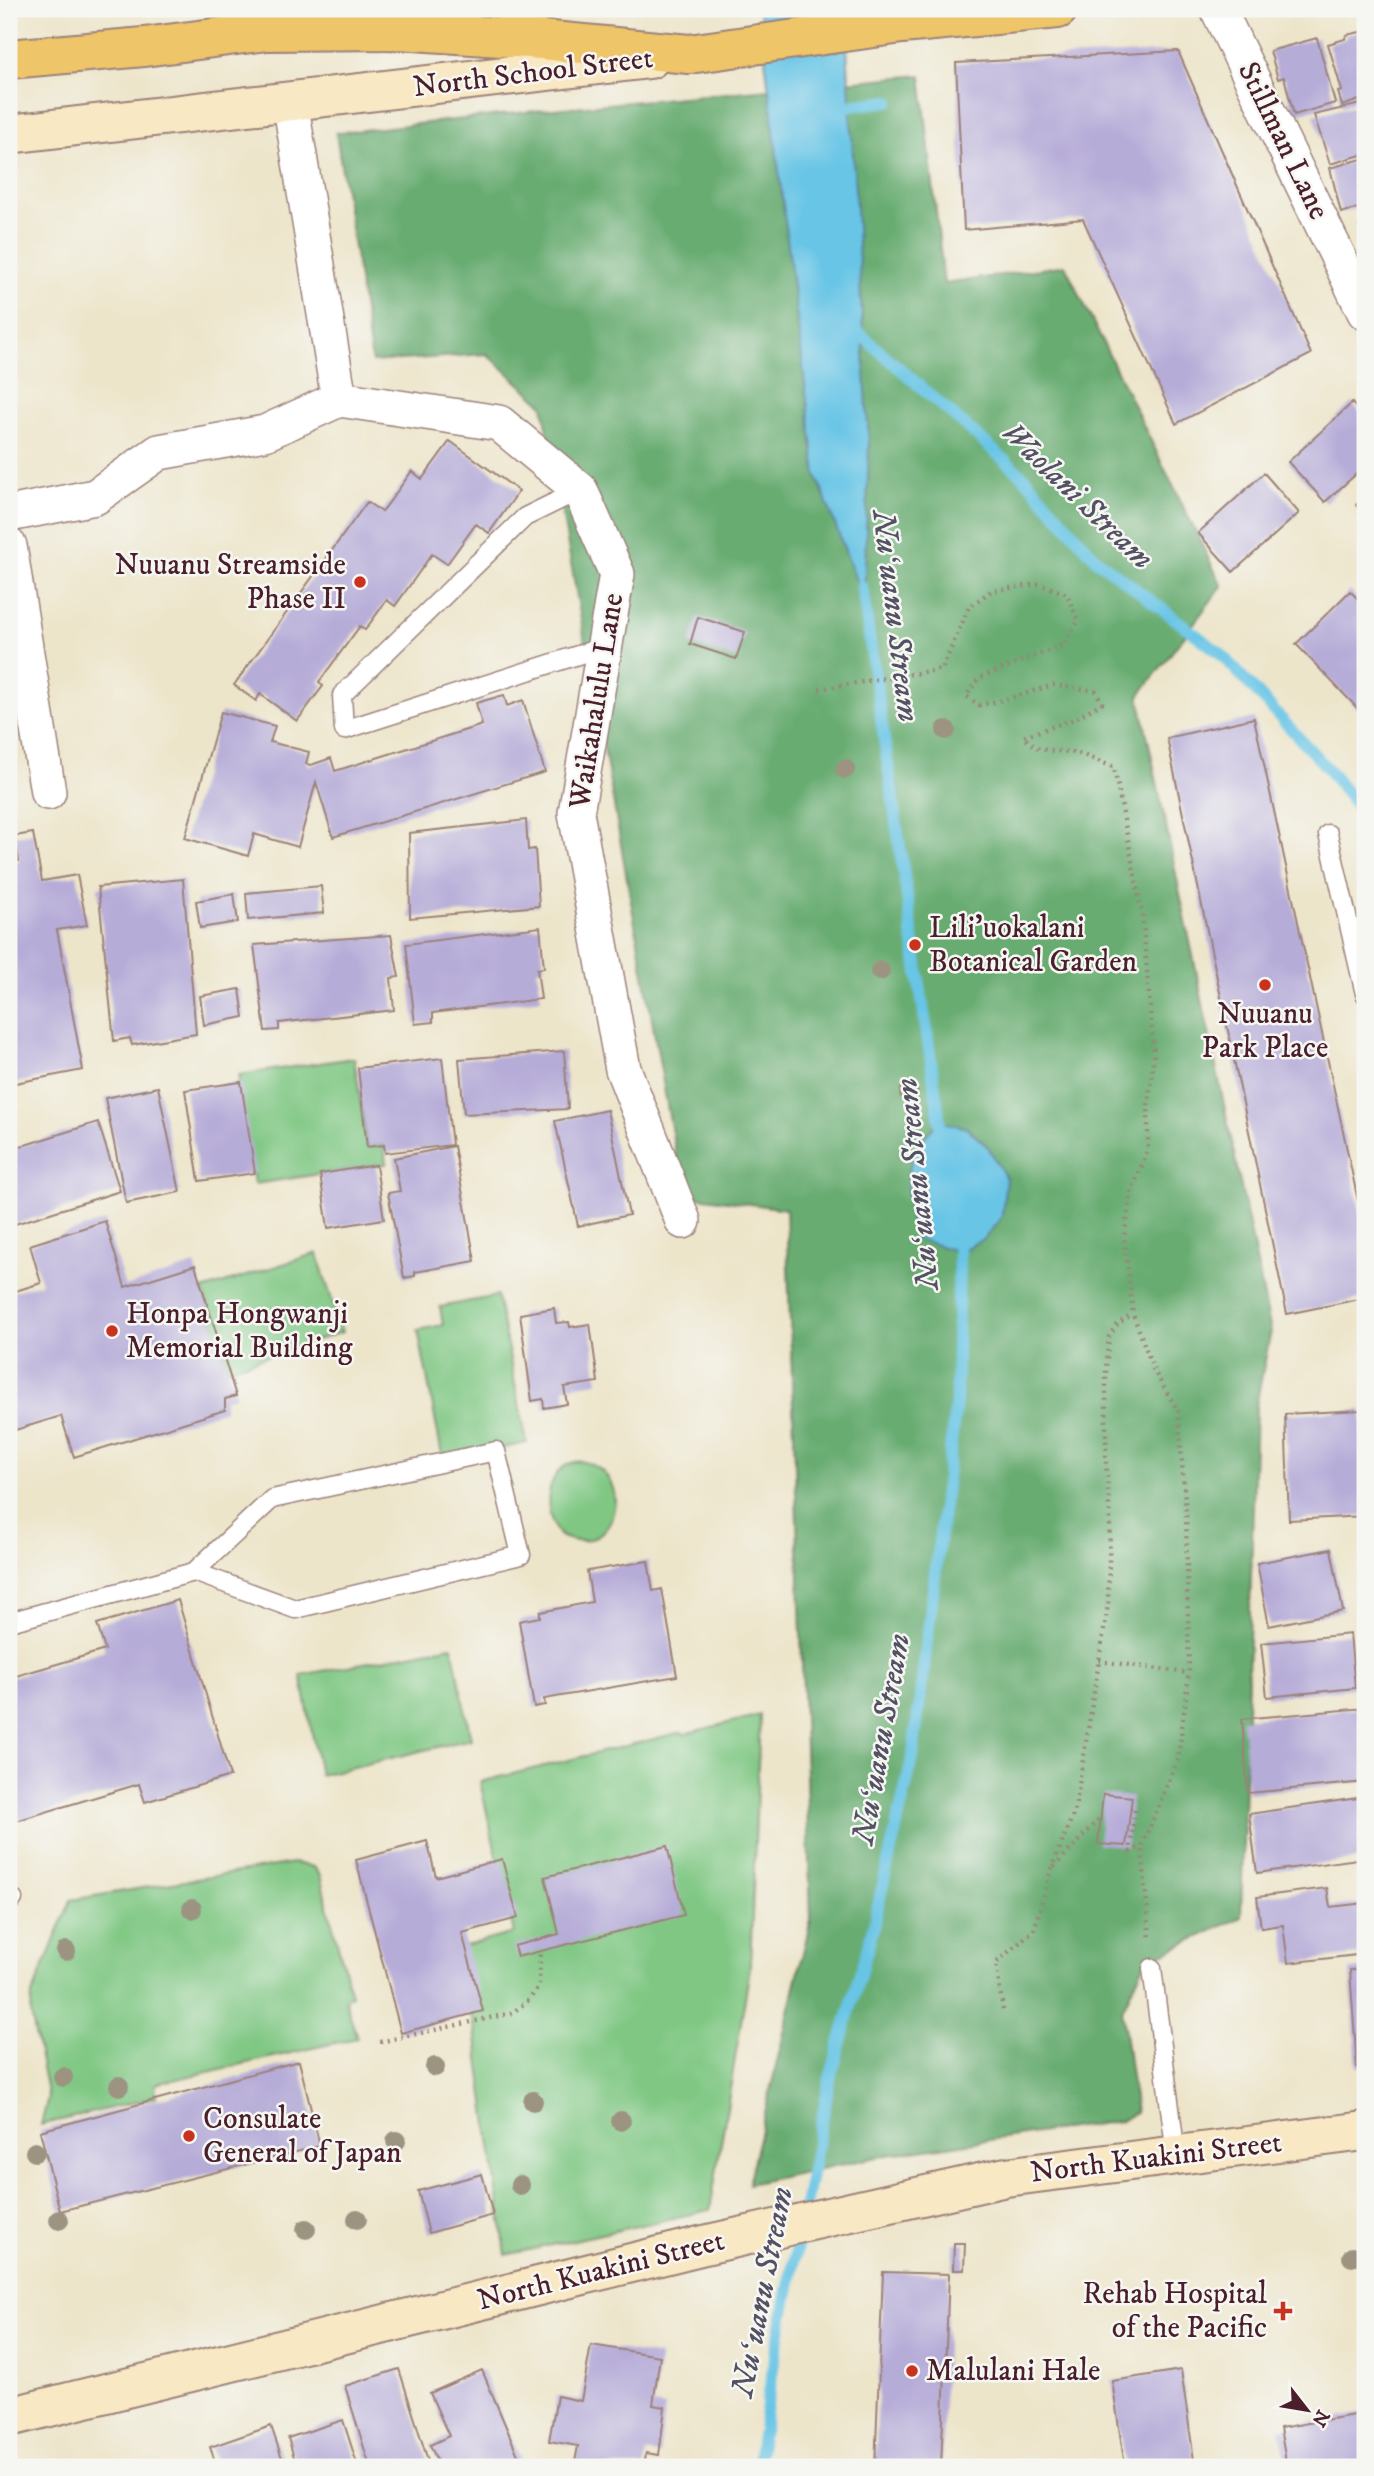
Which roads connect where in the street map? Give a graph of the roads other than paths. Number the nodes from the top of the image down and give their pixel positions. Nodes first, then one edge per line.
1 (1058, 9) edge
2 (1218, 9) edge
3 (699, 53) junction
4 (9, 59) edge
5 (290, 101) junction
6 (9, 134) edge
7 (1365, 312) edge
8 (339, 398) junction
9 (580, 490) junction
10 (9, 514) edge
11 (9, 546) edge
12 (606, 646) junction
13 (48, 792) dead end
14 (1328, 834) dead end
15 (1365, 994) edge
16 (683, 1221) dead end
17 (194, 1572) junction
18 (9, 1622) edge
19 (1153, 1968) road end
20 (1365, 2130) edge
21 (1176, 2155) junction
22 (9, 2417) edge

1 - 3 main road, North School Street
2 - 7 street, Stillman Lane
3 - 4 main road
3 - 5 street, North School Street
5 - 6 street, North School Street
5 - 8 street
8 - 9 street, Waikahalulu Lane
8 - 10 street
9 - 12 street, Waikahalulu Lane
9 - 12 lane
11 - 13 street
12 - 16 street, Waikahalulu Lane
14 - 15 lane
17 - 17 lane
17 - 18 lane
19 - 21 lane
20 - 21 street, North Kuakini Street
21 - 22 street, North Kuakini Street

